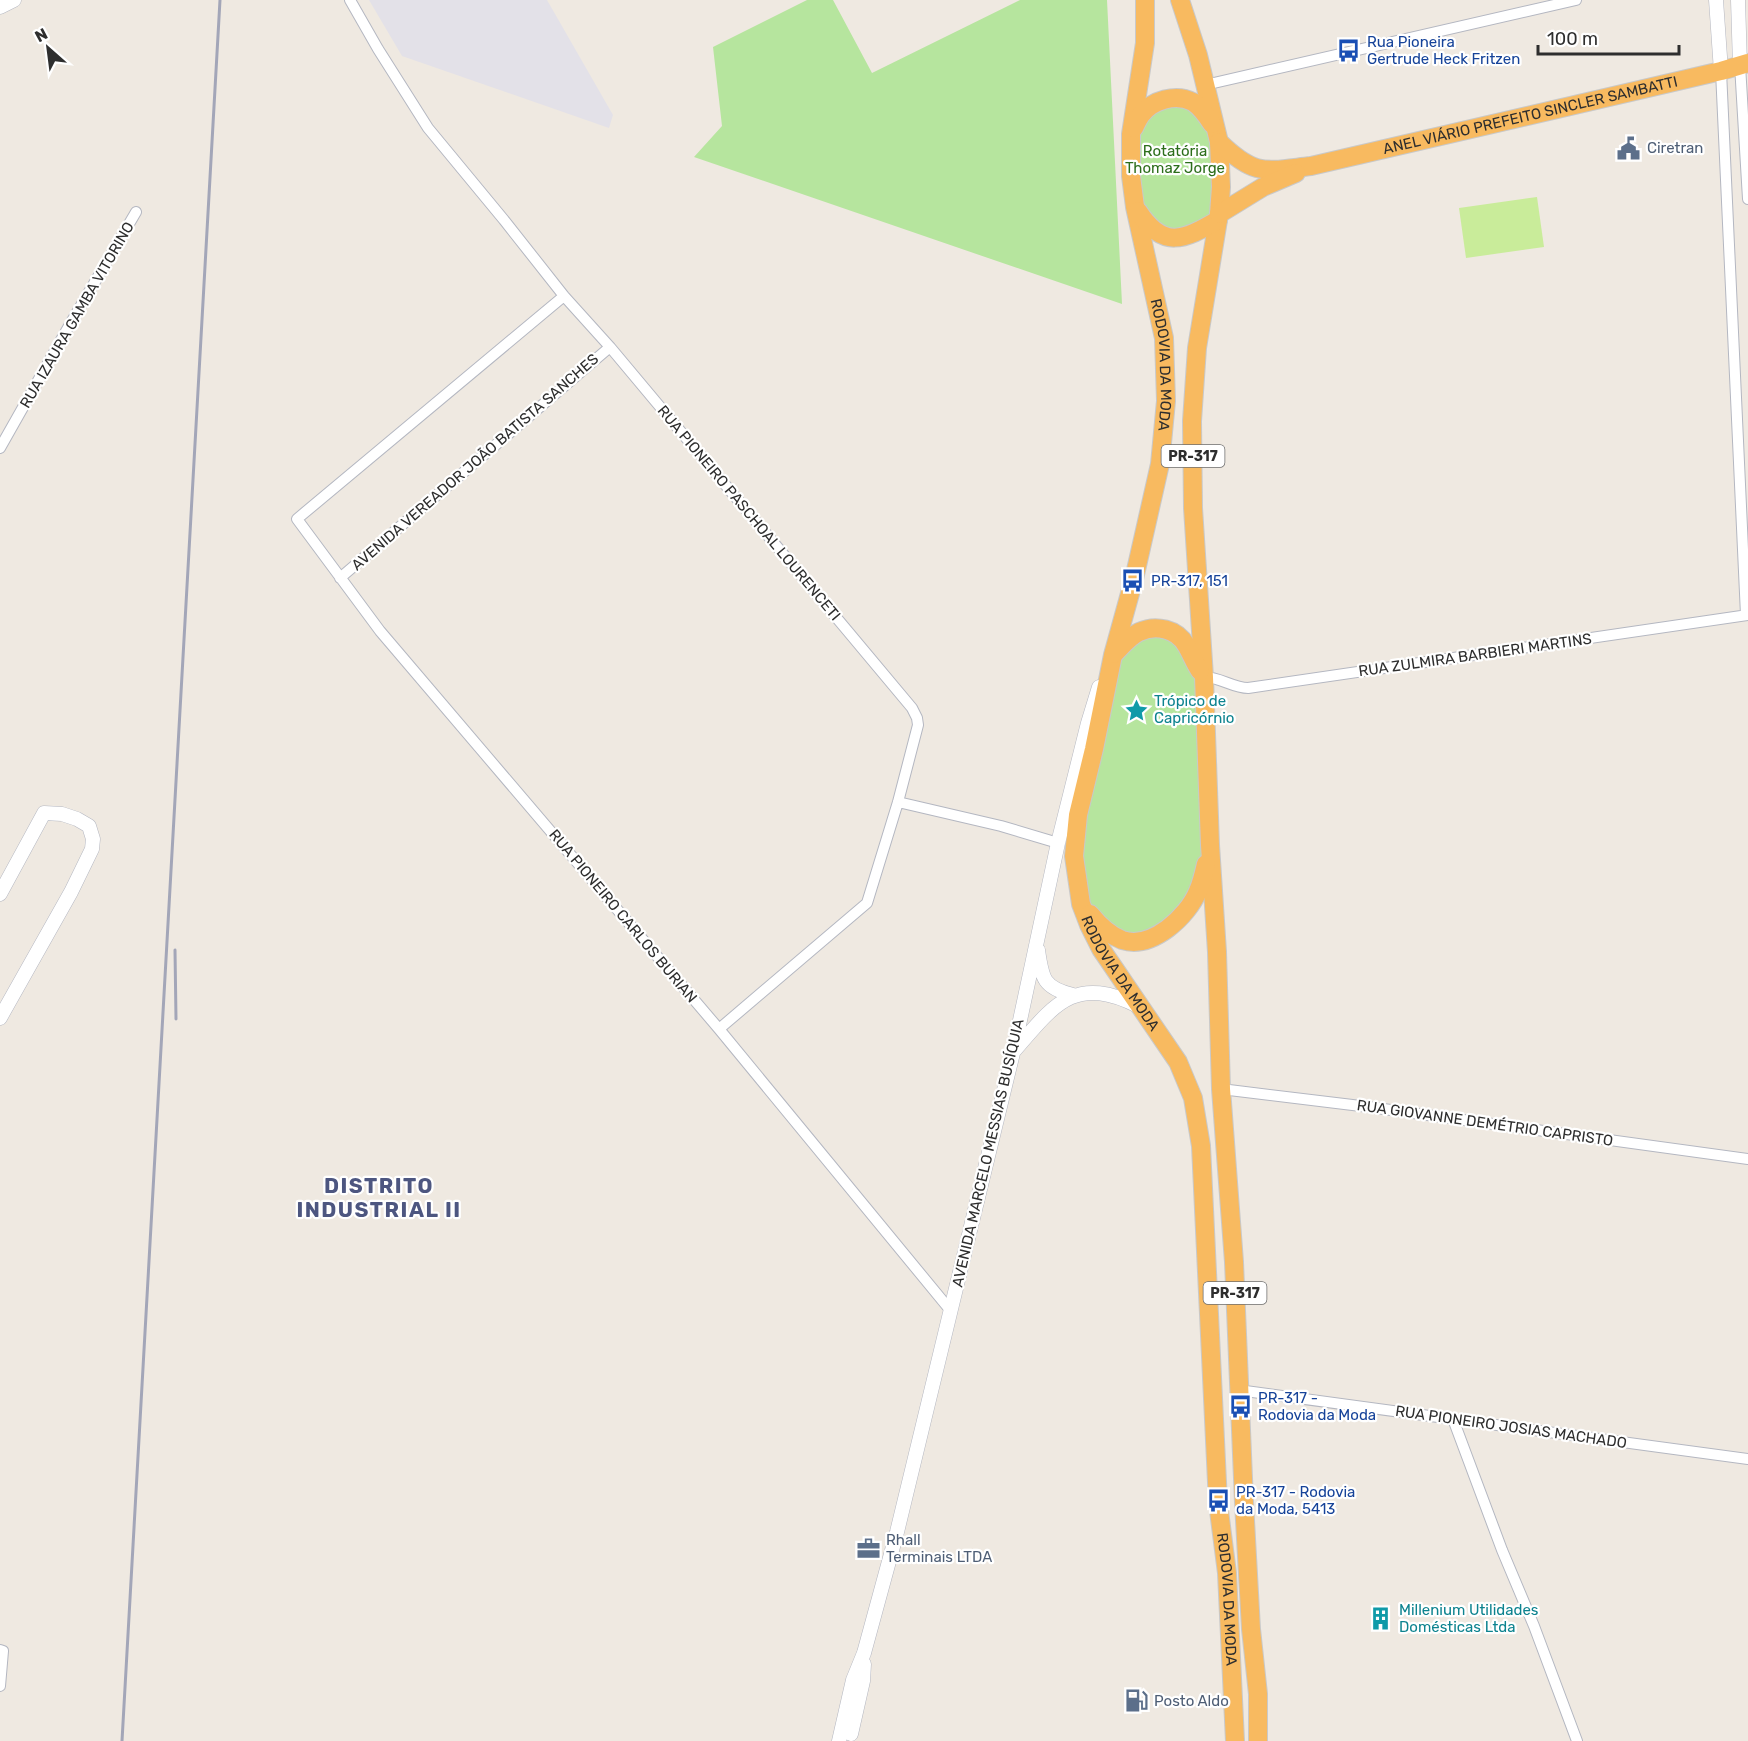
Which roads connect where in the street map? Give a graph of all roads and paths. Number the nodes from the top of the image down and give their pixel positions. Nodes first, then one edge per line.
1 (14, 0) edge
2 (350, 0) edge
3 (1145, 0) edge
4 (1180, 0) edge
5 (1576, 0) edge
6 (1716, 0) edge
7 (1738, 0) edge
8 (0, 7) edge
9 (1744, 64) edge
10 (1720, 71) junction
11 (1205, 85) junction
12 (1745, 98) edge
13 (1723, 99) junction
14 (1131, 134) junction
15 (1218, 136) junction
16 (1311, 166) junction
17 (1748, 199) edge
18 (1135, 207) junction
19 (136, 212) dead end
20 (1218, 217) junction
21 (564, 296) junction
22 (610, 347) junction
23 (1748, 406) edge
24 (1736, 407) junction
25 (0, 448) edge
26 (340, 578) junction
27 (1747, 615) edge
28 (1113, 655) junction
29 (1204, 677) junction
30 (898, 802) junction
31 (1058, 843) junction
32 (1210, 845) junction
33 (0, 894) edge
34 (1081, 904) junction
35 (1037, 942) junction
36 (1073, 995) junction
37 (1138, 1006) junction
38 (0, 1018) edge
39 (719, 1029) junction
40 (1013, 1053) junction
41 (1221, 1089) junction
42 (1748, 1159) edge
43 (951, 1311) junction
44 (1238, 1390) junction
45 (1453, 1419) junction
46 (1748, 1459) edge
47 (864, 1653) junction
48 (2, 1654) edge
49 (0, 1686) edge
50 (839, 1741) edge
51 (849, 1741) edge
52 (1235, 1741) edge
53 (1258, 1741) edge
54 (1577, 1741) edge

1 - 8 street
2 - 21 street, RUA PIONEIRO PASCHOAL LOURENCETI
3 - 14 highway, PR-317
4 - 11 highway, PR-317
5 - 11 street
6 - 10 street
7 - 9 street
9 - 10 highway, ANEL VIÁRIO PREFEITO SINCLER SAMBATTI
9 - 12 street
10 - 13 street
10 - 16 highway, ANEL VIÁRIO PREFEITO SINCLER SAMBATTI
11 - 15 highway, PR-317
12 - 13 street
12 - 17 street
13 - 24 street
14 - 15 highway
14 - 18 highway, PR-317
15 - 16 highway, ANEL VIÁRIO PREFEITO SINCLER SAMBATTI
15 - 20 highway, PR-317
16 - 20 highway, ANEL VIÁRIO PREFEITO SINCLER SAMBATTI
18 - 20 highway
18 - 28 highway, RODOVIA DA MODA / PR-317
19 - 25 street, RUA IZAURA GAMBA VITORINO
20 - 29 highway, RODOVIA DA MODA / PR-317
21 - 22 street, RUA PIONEIRO PASCHOAL LOURENCETI
21 - 26 street, RUA PIONEIRO CARLOS BURIAN
22 - 26 street, AVENIDA VEREADOR JOÃO BATISTA SANCHES
22 - 30 street, RUA PIONEIRO PASCHOAL LOURENCETI
23 - 24 street
24 - 27 street
26 - 39 street, RUA PIONEIRO CARLOS BURIAN
27 - 29 street, RUA ZULMIRA BARBIERI MARTINS
28 - 29 highway
28 - 31 street, AVENIDA MARCELO MESSIAS BUSÍQUIA
28 - 34 highway, RODOVIA DA MODA / PR-317
29 - 32 highway, RODOVIA DA MODA / PR-317
30 - 31 street
30 - 39 street, RUA PIONEIRO PASCHOAL LOURENCETI
31 - 35 street, AVENIDA MARCELO MESSIAS BUSÍQUIA
32 - 34 highway
32 - 41 highway, RODOVIA DA MODA / PR-317
33 - 38 street
34 - 37 highway, RODOVIA DA MODA / PR-317
35 - 36 street
35 - 40 street, AVENIDA MARCELO MESSIAS BUSÍQUIA
36 - 37 street
36 - 40 street
37 - 52 highway, RODOVIA DA MODA / PR-317
39 - 43 street, RUA PIONEIRO CARLOS BURIAN
40 - 43 street, AVENIDA MARCELO MESSIAS BUSÍQUIA
41 - 42 street, RUA GIOVANNE DEMÉTRIO CAPRISTO
41 - 44 highway, RODOVIA DA MODA / PR-317
43 - 47 street, AVENIDA MARCELO MESSIAS BUSÍQUIA
44 - 45 street, RUA PIONEIRO JOSIAS MACHADO
44 - 53 highway, RODOVIA DA MODA / PR-317
45 - 46 street, RUA PIONEIRO JOSIAS MACHADO
45 - 54 street
47 - 50 street, AVENIDA MARCELO MESSIAS BUSÍQUIA
47 - 51 street, AVENIDA MARCELO MESSIAS BUSÍQUIA
48 - 49 street

